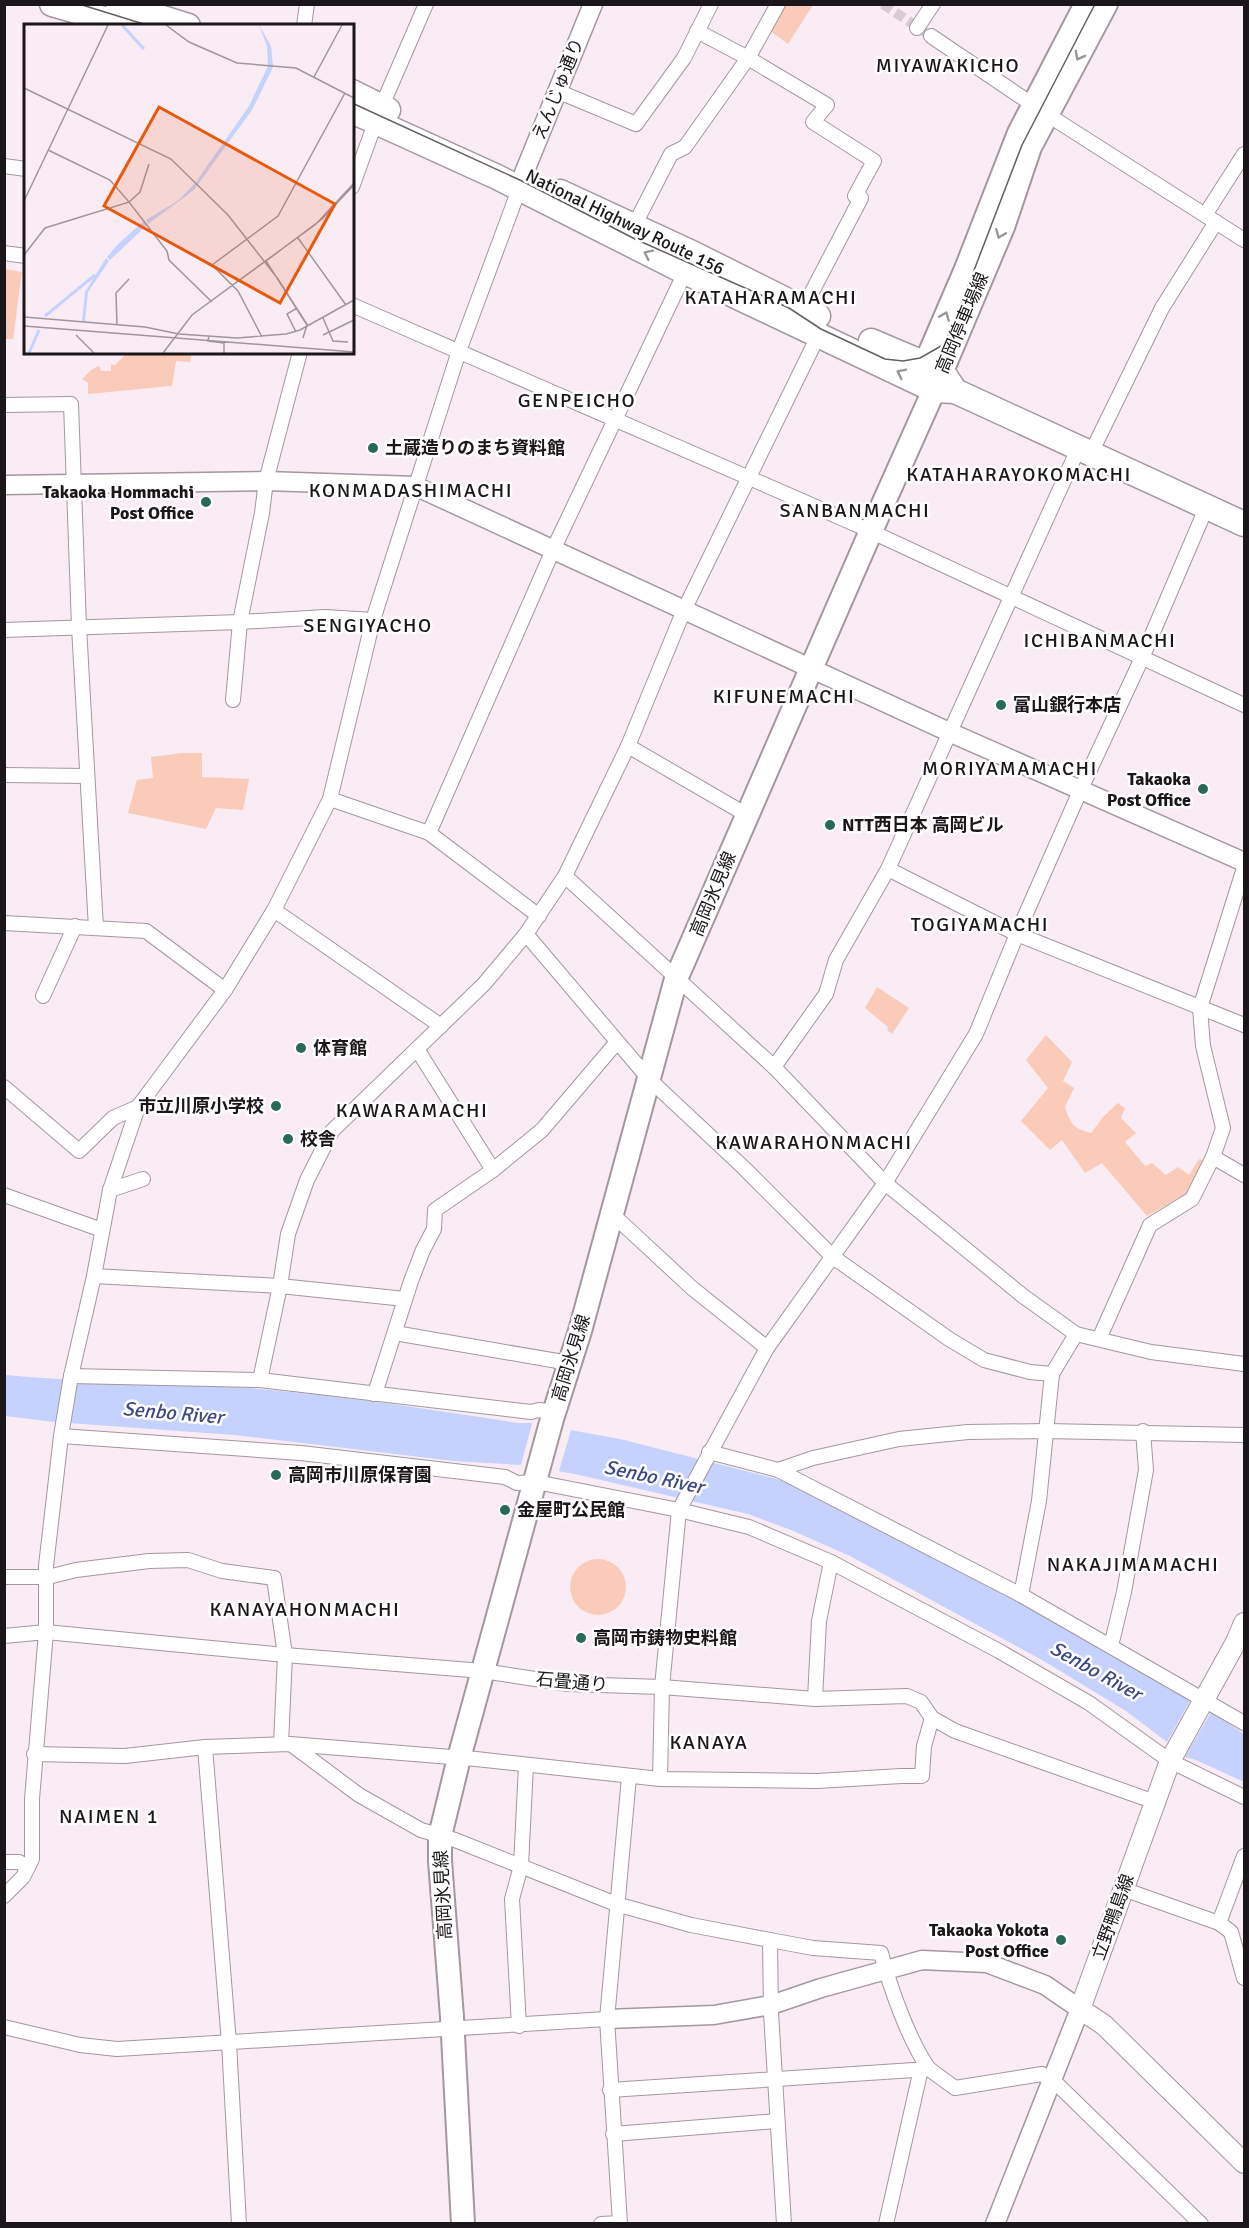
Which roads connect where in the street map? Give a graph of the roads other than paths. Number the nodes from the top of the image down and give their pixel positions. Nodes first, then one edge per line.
1 (51, 4) edge
2 (307, 4) edge
3 (426, 4) edge
4 (593, 4) edge
5 (711, 4) edge
6 (778, 4) edge
7 (933, 4) edge
8 (1086, 4) edge
9 (1106, 4) edge
10 (120, 14) edge
11 (178, 24) edge
12 (304, 24) edge
13 (917, 28) dead end
14 (698, 31) junction
15 (931, 36) tunnel mouth
16 (748, 58) junction
17 (557, 91) junction
18 (354, 94) edge
19 (1041, 110) junction
20 (354, 111) edge
21 (379, 114) junction
22 (1245, 154) edge
23 (4, 165) edge
24 (24, 169) edge
25 (522, 181) junction
26 (354, 182) edge
27 (1210, 218) junction
28 (634, 226) junction
29 (1245, 240) edge
30 (4, 254) edge
31 (24, 256) edge
32 (689, 263) junction
33 (354, 305) edge
34 (803, 309) junction
35 (822, 327) junction
36 (459, 351) junction
37 (299, 354) edge
38 (939, 379) junction
39 (4, 405) edge
40 (617, 419) junction
41 (1085, 450) junction
42 (748, 477) junction
43 (266, 481) junction
44 (75, 483) junction
45 (4, 485) edge
46 (415, 486) junction
47 (1207, 506) junction
48 (1245, 524) edge
49 (870, 531) junction
50 (553, 550) junction
51 (1012, 597) junction
52 (684, 610) junction
53 (373, 620) junction
54 (240, 622) junction
55 (79, 627) junction
56 (4, 630) edge
57 (1142, 658) junction
58 (812, 668) junction
59 (233, 700) dead end
60 (1245, 705) edge
61 (949, 732) junction
62 (628, 746) junction
63 (4, 775) edge
64 (87, 776) junction
65 (1080, 791) junction
66 (330, 799) junction
67 (747, 815) junction
68 (429, 833) junction
69 (1245, 862) edge
70 (1245, 868) edge
71 (888, 869) junction
72 (565, 876) junction
73 (274, 910) junction
74 (538, 916) junction
75 (4, 923) edge
76 (75, 927) junction
77 (96, 928) junction
78 (526, 934) junction
79 (1017, 934) junction
80 (676, 979) junction
81 (225, 990) junction
82 (42, 996) dead end
83 (1200, 1008) junction
84 (1245, 1025) edge
85 (441, 1026) junction
86 (617, 1042) junction
87 (417, 1049) junction
88 (774, 1067) junction
89 (649, 1079) junction
90 (4, 1087) edge
91 (138, 1107) junction
92 (1213, 1157) junction
93 (493, 1170) junction
94 (1245, 1175) edge
95 (143, 1179) dead end
96 (885, 1183) junction
97 (110, 1190) junction
98 (4, 1195) edge
99 (612, 1214) junction
100 (102, 1230) junction
101 (833, 1257) junction
102 (94, 1276) junction
103 (280, 1286) junction
104 (405, 1299) junction
105 (394, 1333) junction
106 (1076, 1334) junction
107 (1099, 1339) junction
108 (767, 1348) junction
109 (569, 1363) junction
110 (1245, 1364) edge
111 (1052, 1374) junction
112 (71, 1376) junction
113 (260, 1380) junction
114 (374, 1394) junction
115 (553, 1416) junction
116 (1046, 1431) junction
117 (1143, 1431) junction
118 (62, 1433) junction
119 (1245, 1435) edge
120 (708, 1455) junction
121 (778, 1470) junction
122 (538, 1477) junction
123 (680, 1507) junction
124 (831, 1562) junction
125 (48, 1576) junction
126 (4, 1577) edge
127 (1021, 1595) junction
128 (1245, 1623) edge
129 (46, 1632) junction
130 (4, 1636) edge
131 (1111, 1646) junction
132 (285, 1655) junction
133 (483, 1671) junction
134 (662, 1687) junction
135 (815, 1699) junction
136 (1202, 1703) junction
137 (932, 1718) junction
138 (1245, 1723) edge
139 (286, 1744) junction
140 (205, 1747) junction
141 (34, 1754) junction
142 (459, 1758) junction
143 (1172, 1758) junction
144 (526, 1765) junction
145 (629, 1777) junction
146 (660, 1779) junction
147 (1245, 1797) edge
148 (1155, 1802) junction
149 (440, 1836) junction
150 (1245, 1856) edge
151 (4, 1862) edge
152 (521, 1866) junction
153 (28, 1867) junction
154 (1123, 1889) junction
155 (4, 1896) edge
156 (616, 1904) junction
157 (1219, 1923) junction
158 (770, 1940) junction
159 (885, 1970) junction
160 (1245, 1978) edge
161 (771, 2005) junction
162 (1080, 2009) junction
163 (607, 2019) junction
164 (519, 2026) junction
165 (4, 2027) edge
166 (452, 2029) junction
167 (229, 2043) junction
168 (925, 2069) junction
169 (774, 2079) junction
170 (1051, 2080) junction
171 (610, 2090) junction
172 (777, 2121) junction
173 (613, 2134) junction
174 (1245, 2163) edge
175 (239, 2223) edge
176 (463, 2223) edge
177 (601, 2223) edge
178 (784, 2223) edge
179 (886, 2223) edge
180 (995, 2223) edge
181 (1201, 2223) edge

1 - 10 highway
2 - 12 street
3 - 21 street
4 - 17 street, えんじゅ通り
5 - 14 street
6 - 16 street
7 - 13 street
8 - 19 main road, 高岡停車場線
9 -> 19 main road, 高岡停車場線
10 - 11 highway
14 - 16 street
14 - 17 street
15 - 19 street
16 - 28 street
16 - 34 street
17 - 25 street, えんじゅ通り
18 - 21 highway, National Highway Route 156
19 - 27 street
19 - 38 main road, 高岡停車場線
20 - 21 highway, National Highway Route 156
21 - 25 highway, National Highway Route 156
21 - 26 street
22 - 27 street
23 - 24 street
25 - 28 highway, National Highway Route 156
32 -> 25 highway, National Highway Route 156
25 - 36 street
27 - 29 street
27 - 41 street
28 - 32 highway, National Highway Route 156
30 - 31 street
32 - 34 highway, National Highway Route 156
32 - 35 highway, National Highway Route 156
32 - 40 street
33 - 36 street
34 - 35 highway, National Highway Route 156
35 - 38 highway, National Highway Route 156
35 - 42 street
36 - 40 street
36 - 46 street
37 - 43 street
38 - 41 highway, National Highway Route 156
38 - 49 main road, 高岡氷見線
39 - 44 street
40 - 42 street
40 - 50 street
41 - 47 highway, National Highway Route 156
41 - 51 street
42 - 49 street
42 - 52 street
43 - 44 street
43 - 46 street
43 - 54 street
44 - 45 street
44 - 55 street
46 - 50 street
46 - 53 street
47 - 48 highway, National Highway Route 156
47 - 57 street
49 - 51 street
49 - 58 main road, 高岡氷見線
50 - 52 street
50 - 68 street
51 - 57 street
51 - 61 street
52 - 58 street
52 - 62 street
53 - 54 street
53 - 66 street
54 - 55 street
54 - 59 street
55 - 56 street
55 - 64 street
57 - 60 street
57 - 65 street
58 - 61 street
58 - 67 main road, 高岡氷見線
61 - 65 street
61 - 71 street
62 - 67 street
62 - 72 street
63 - 64 street
64 - 77 street
65 - 69 street
65 - 79 street
66 - 68 street
66 - 73 street
67 - 80 main road, 高岡氷見線
68 - 74 street
70 - 83 street
71 - 79 street
71 - 88 street
72 - 74 street
72 - 80 street
73 - 81 street
73 - 85 street
74 - 78 street
75 - 76 street
76 - 77 street
76 - 82 street
77 - 81 street
78 - 85 street
78 - 86 street
79 - 83 street
79 - 96 street
80 - 88 street
80 - 89 main road, 高岡氷見線
81 - 91 street
83 - 84 street
83 - 92 street
85 - 87 street
86 - 89 street
86 - 93 street
87 - 93 street
87 - 103 street
88 - 96 street
89 - 99 main road, 高岡氷見線
89 - 101 street
90 - 91 street
91 - 97 street
92 - 94 street
92 - 107 street
93 - 104 street
95 - 97 street
96 - 101 street
96 - 106 street
97 - 100 street
98 - 100 street
99 - 108 street
99 - 109 main road, 高岡氷見線
100 - 102 street
101 - 108 street
101 - 111 street
102 - 103 street
102 - 112 street
103 - 104 street
103 - 113 street
104 - 105 street
105 - 109 street
105 - 114 street
106 - 107 street
106 - 111 street
107 - 110 street
108 - 120 street
109 - 115 main road, 高岡氷見線
111 - 116 street
112 - 113 street
112 - 118 street
113 - 114 street
114 - 115 street
115 - 122 main road, 高岡氷見線
116 - 117 street
116 - 121 street
116 - 127 street
117 - 119 street
117 - 131 street
118 - 122 street
118 - 125 street
120 - 121 street
120 - 123 street
121 - 127 street
122 - 123 street
122 - 133 main road, 高岡氷見線
123 - 124 street
123 - 134 street
124 - 135 street
124 - 143 street
125 - 126 street
125 - 129 street
125 - 132 street
127 - 131 street
128 - 136 main road, 立野鴨島線
129 - 130 street, 石畳通り
129 - 132 street, 石畳通り
129 - 141 street
131 - 136 street
132 - 133 street, 石畳通り
132 - 139 street
133 - 134 street, 石畳通り
133 - 142 main road, 高岡氷見線
134 - 135 street, 石畳通り
134 - 146 street
135 - 137 street, 石畳通り
136 - 138 street
136 - 143 main road, 立野鴨島線
137 - 146 street
137 - 148 street, 石畳通り
139 - 140 street
139 - 142 street
139 - 149 street
140 - 141 street
140 - 167 street
141 - 153 street
142 - 144 street
142 - 149 main road, 高岡氷見線
143 - 147 street
143 - 148 main road, 立野鴨島線
144 - 145 street
144 - 152 street
145 - 146 street
145 - 156 street
148 - 154 main road, 立野鴨島線
149 - 152 street
149 - 166 main road, 高岡氷見線
150 - 157 street
151 - 153 street
152 - 156 street
152 - 164 street
153 - 155 street
154 - 157 street
154 - 162 main road, 立野鴨島線
156 - 158 street
156 - 163 street
157 - 160 street
158 - 159 street
158 - 161 street
159 - 161 street
159 - 162 street
159 - 168 street
161 - 163 street
161 - 169 street
162 - 170 street
162 - 174 main road
163 - 164 street
163 - 171 street
164 - 166 street
165 - 167 street
166 - 167 street
166 - 176 main road, 高岡氷見線
167 - 175 street
168 - 169 street
168 - 170 street
168 - 179 street
169 - 171 street
169 - 172 street
170 - 180 street
170 - 181 street
171 - 173 street
172 - 173 street
172 - 178 street
173 - 177 street

